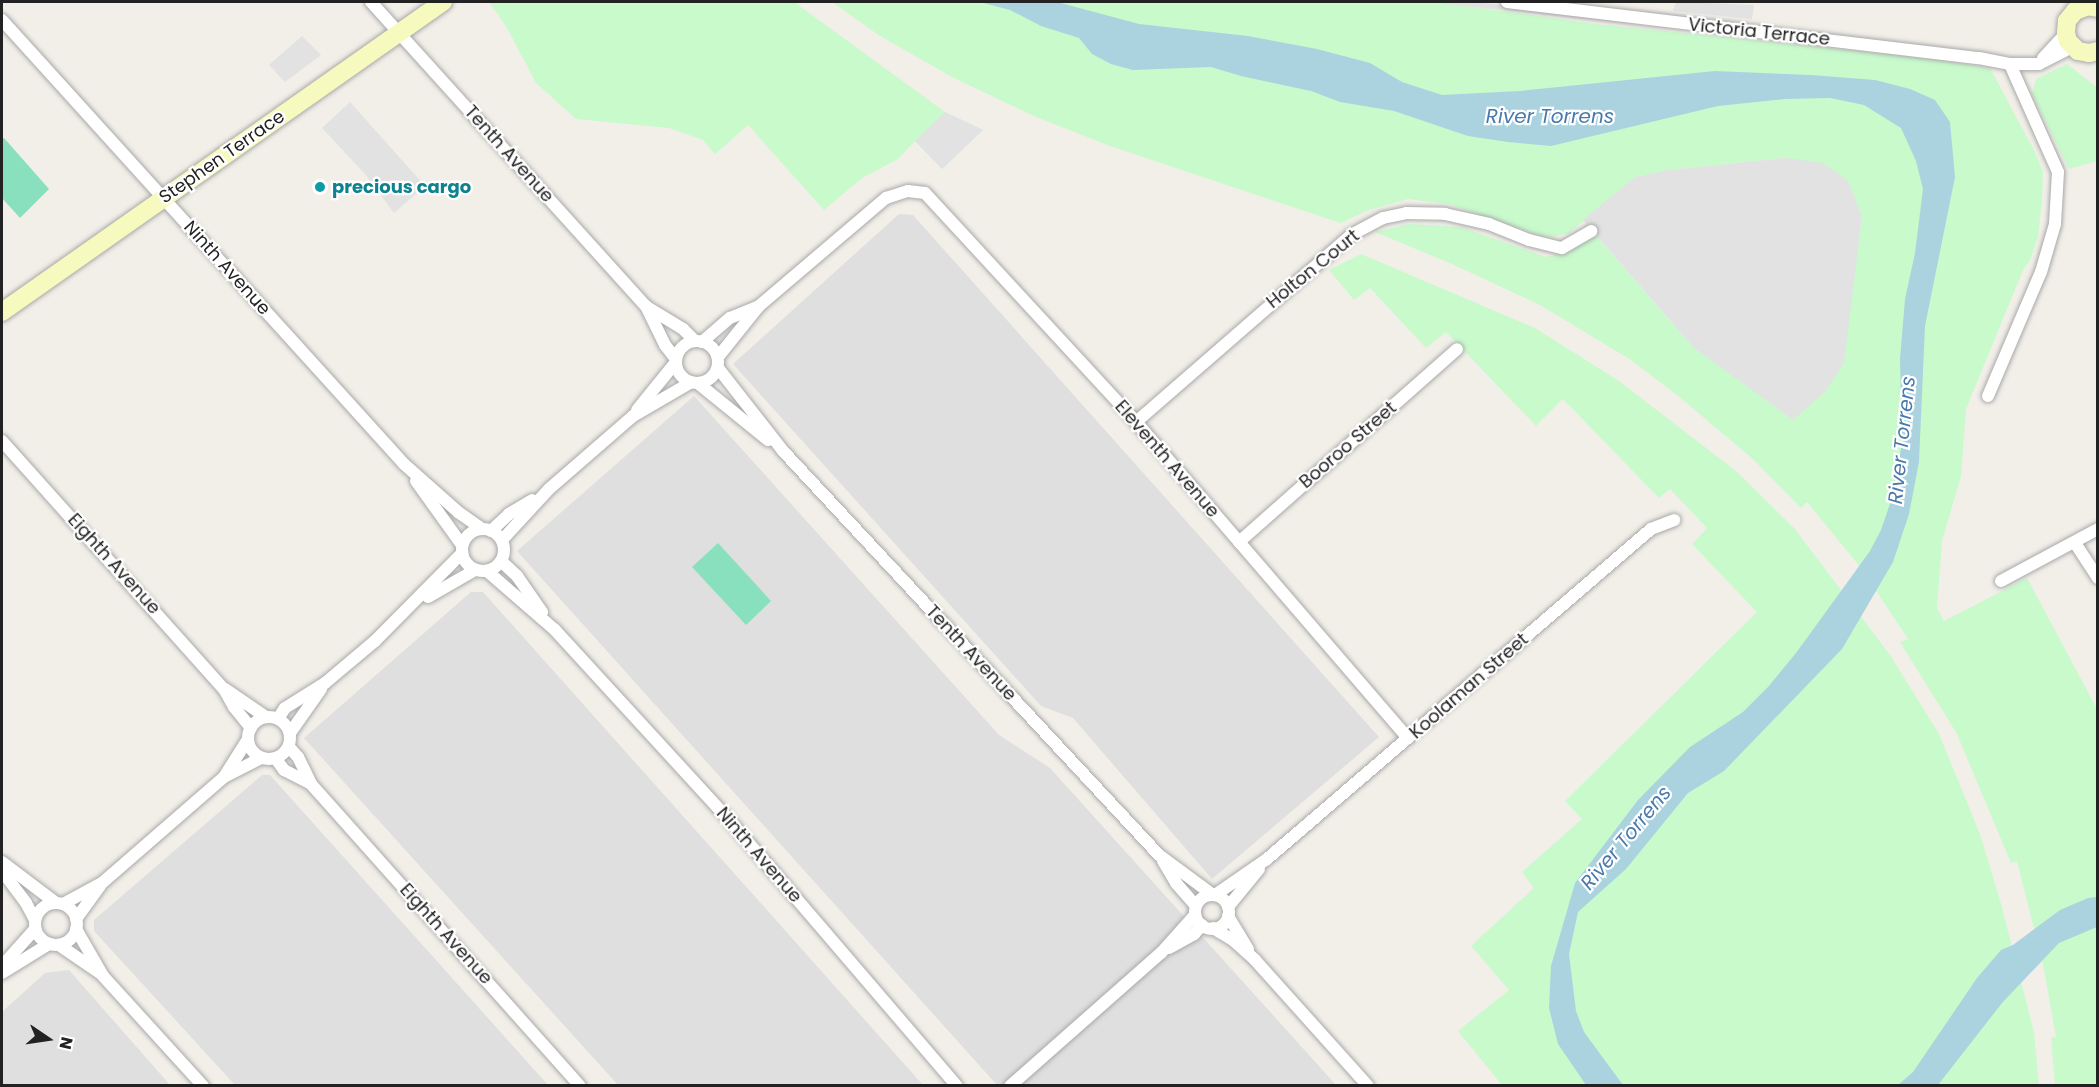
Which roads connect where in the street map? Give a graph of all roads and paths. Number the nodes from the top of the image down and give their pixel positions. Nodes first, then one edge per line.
1 (371, 2) edge
2 (443, 2) edge
3 (1508, 2) edge
4 (2090, 5) edge
5 (2, 20) edge
6 (399, 34) junction
7 (2080, 38) edge
8 (2010, 64) junction
9 (164, 197) junction
10 (1592, 231) dead end
11 (646, 306) junction
12 (759, 306) junction
13 (2, 312) edge
14 (699, 341) junction
15 (1457, 349) dead end
16 (676, 361) junction
17 (718, 362) junction
18 (694, 383) junction
19 (1988, 396) dead end
20 (633, 416) junction
21 (1136, 422) junction
22 (2, 441) edge
23 (783, 452) junction
24 (404, 464) junction
25 (549, 489) junction
26 (1674, 520) dead end
27 (2097, 529) edge
28 (487, 530) junction
29 (502, 540) junction
30 (1239, 542) junction
31 (2075, 543) junction
32 (462, 549) junction
33 (501, 561) junction
34 (481, 571) junction
35 (2097, 578) edge
36 (2001, 581) dead end
37 (405, 613) junction
38 (555, 630) junction
39 (325, 683) junction
40 (224, 689) junction
41 (272, 718) junction
42 (290, 733) junction
43 (250, 734) junction
44 (1408, 738) junction
45 (289, 747) junction
46 (261, 758) junction
47 (276, 759) junction
48 (224, 777) junction
49 (311, 784) junction
50 (1159, 855) junction
51 (1267, 859) junction
52 (2, 862) edge
53 (2, 871) edge
54 (102, 883) junction
55 (1214, 895) junction
56 (60, 904) junction
57 (1228, 911) junction
58 (1201, 919) junction
59 (35, 924) junction
60 (76, 924) junction
61 (54, 945) junction
62 (1255, 960) junction
63 (2, 966) edge
64 (2, 973) edge
65 (103, 976) junction
66 (203, 1086) edge
67 (580, 1086) edge
68 (957, 1086) edge
69 (1010, 1086) edge
70 (1368, 1086) edge

1 - 6 street, Tenth Avenue
2 - 6 main road, Stephen Terrace
3 - 8 street, Victoria Terrace
4 - 7 main road
5 - 9 street, Ninth Avenue
6 - 9 main road, Stephen Terrace
6 - 11 street, Tenth Avenue
7 - 8 street, Victoria Terrace
8 - 19 street
9 - 13 main road, Stephen Terrace
9 - 24 street, Ninth Avenue
10 - 21 street, Holton Court
11 - 14 street, Tenth Avenue
11 - 16 street, Tenth Avenue
12 - 14 street
12 - 17 street
12 - 21 street, Eleventh Avenue
14 - 16 street
14 - 17 street
15 - 30 street, Booroo Street
16 - 18 street
16 - 20 street
17 - 18 street
17 - 23 street, Tenth Avenue
18 - 20 street
18 - 23 street, Tenth Avenue
20 - 25 street
21 - 30 street, Eleventh Avenue
22 - 40 street, Eighth Avenue
23 - 50 street, Tenth Avenue
24 - 28 street, Ninth Avenue
24 - 32 street, Ninth Avenue
25 - 28 street
25 - 29 street
26 - 44 street, Koolaman Street
27 - 31 street
28 - 29 street
28 - 32 street
29 - 33 street
30 - 44 street, Eleventh Avenue
31 - 35 street
31 - 36 street
32 - 34 street
32 - 37 street
33 - 34 street
33 - 38 street, Ninth Avenue
34 - 37 street
34 - 38 street, Ninth Avenue
37 - 39 street
38 - 68 street, Ninth Avenue
39 - 41 street
39 - 42 street
40 - 41 street, Eighth Avenue
40 - 43 street, Eighth Avenue
41 - 42 street
41 - 43 street
42 - 45 street
43 - 46 street
43 - 48 street
44 - 51 street, Koolaman Street
45 - 47 street
45 - 49 street, Eighth Avenue
46 - 47 street
46 - 48 street
47 - 49 street, Eighth Avenue
48 - 54 street
49 - 67 street, Eighth Avenue
50 - 55 street, Tenth Avenue
50 - 58 street, Tenth Avenue
51 - 55 street, Koolaman Street
51 - 57 street, Koolaman Street
52 - 56 street
53 - 59 street
54 - 56 street
54 - 60 street
55 - 57 street
55 - 58 street
56 - 59 street
56 - 60 street
57 - 58 street
57 - 62 street, Tenth Avenue
58 - 62 street, Tenth Avenue
58 - 69 street
59 - 61 street
59 - 63 street
60 - 61 street
60 - 65 street
61 - 64 street
61 - 65 street
62 - 70 street, Tenth Avenue
65 - 66 street

